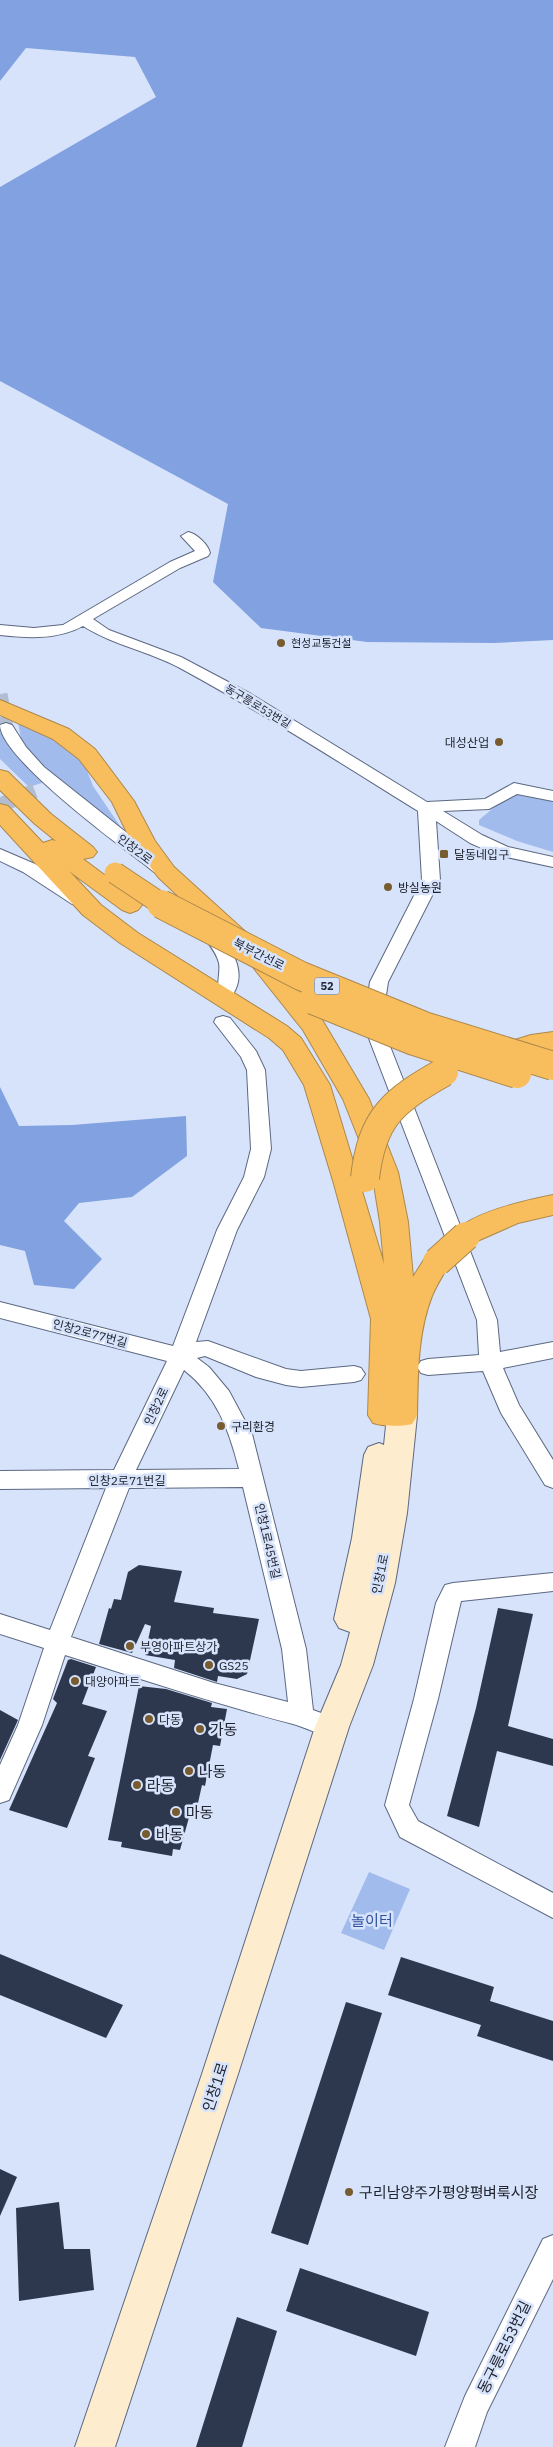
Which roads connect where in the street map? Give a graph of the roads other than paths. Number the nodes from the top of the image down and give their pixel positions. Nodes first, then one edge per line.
1 (188, 536) dead end
2 (84, 620) junction
3 (0, 630) edge
4 (3, 718) edge
5 (0, 777) edge
6 (52, 782) junction
7 (35, 790) tunnel mouth
8 (553, 796) edge
9 (0, 802) edge
10 (489, 804) junction
11 (426, 807) junction
12 (0, 811) edge
13 (462, 832) junction
14 (429, 838) junction
15 (0, 854) edge
16 (553, 862) edge
17 (166, 872) junction
18 (90, 908) junction
19 (227, 990) dead end
20 (223, 1022) dead end
21 (553, 1041) edge
22 (553, 1066) edge
23 (553, 1084) edge
24 (553, 1205) edge
25 (0, 1310) edge
26 (385, 1320) junction
27 (405, 1343) junction
28 (553, 1350) edge
29 (180, 1356) junction
30 (490, 1362) junction
31 (428, 1367) dead end
32 (354, 1374) dead end
33 (392, 1416) junction
34 (253, 1478) junction
35 (122, 1479) junction
36 (553, 1479) edge
37 (0, 1480) edge
38 (553, 1582) edge
39 (0, 1624) edge
40 (58, 1641) junction
41 (317, 1722) junction
42 (0, 1792) edge
43 (553, 1906) edge
44 (553, 2249) edge
45 (95, 2447) edge
46 (460, 2447) edge

1 - 2 street
2 - 3 street
2 - 11 street, 동구릉로53번길
4 - 6 street, 인창2로
4 - 17 highway
5 - 22 highway, 북부간선로 / 52, bridge
6 - 7 street
6 - 17 street, 인창2로
8 - 10 street
9 - 23 highway, 북부간선로 / 52, bridge
10 - 11 street
10 - 13 street
11 - 13 street, 동구릉로53번길
11 - 14 street
12 - 18 highway
13 - 14 street
13 - 16 street, 동구릉로53번길
14 - 30 street
15 - 18 street
17 - 19 street, 인창2로
17 - 27 highway
18 - 26 highway
20 - 29 street, 인창2로
21 - 26 highway, bridge
24 - 27 highway, bridge
25 - 29 street, 인창2로77번길
26 - 33 highway
27 - 33 highway
28 - 30 street
29 - 32 street
29 - 34 street, 인창1로45번길
29 - 35 street, 인창2로
30 - 31 street
30 - 36 street
33 - 41 street, 인창1로
34 - 35 street, 인창2로71번길
34 - 41 street, 인창1로45번길
35 - 37 street, 인창2로71번길
35 - 40 street, 인창2로
38 - 43 street
39 - 40 street
40 - 41 street
40 - 42 street, 인창2로
41 - 45 street, 인창1로
44 - 46 street, 동구릉로53번길

